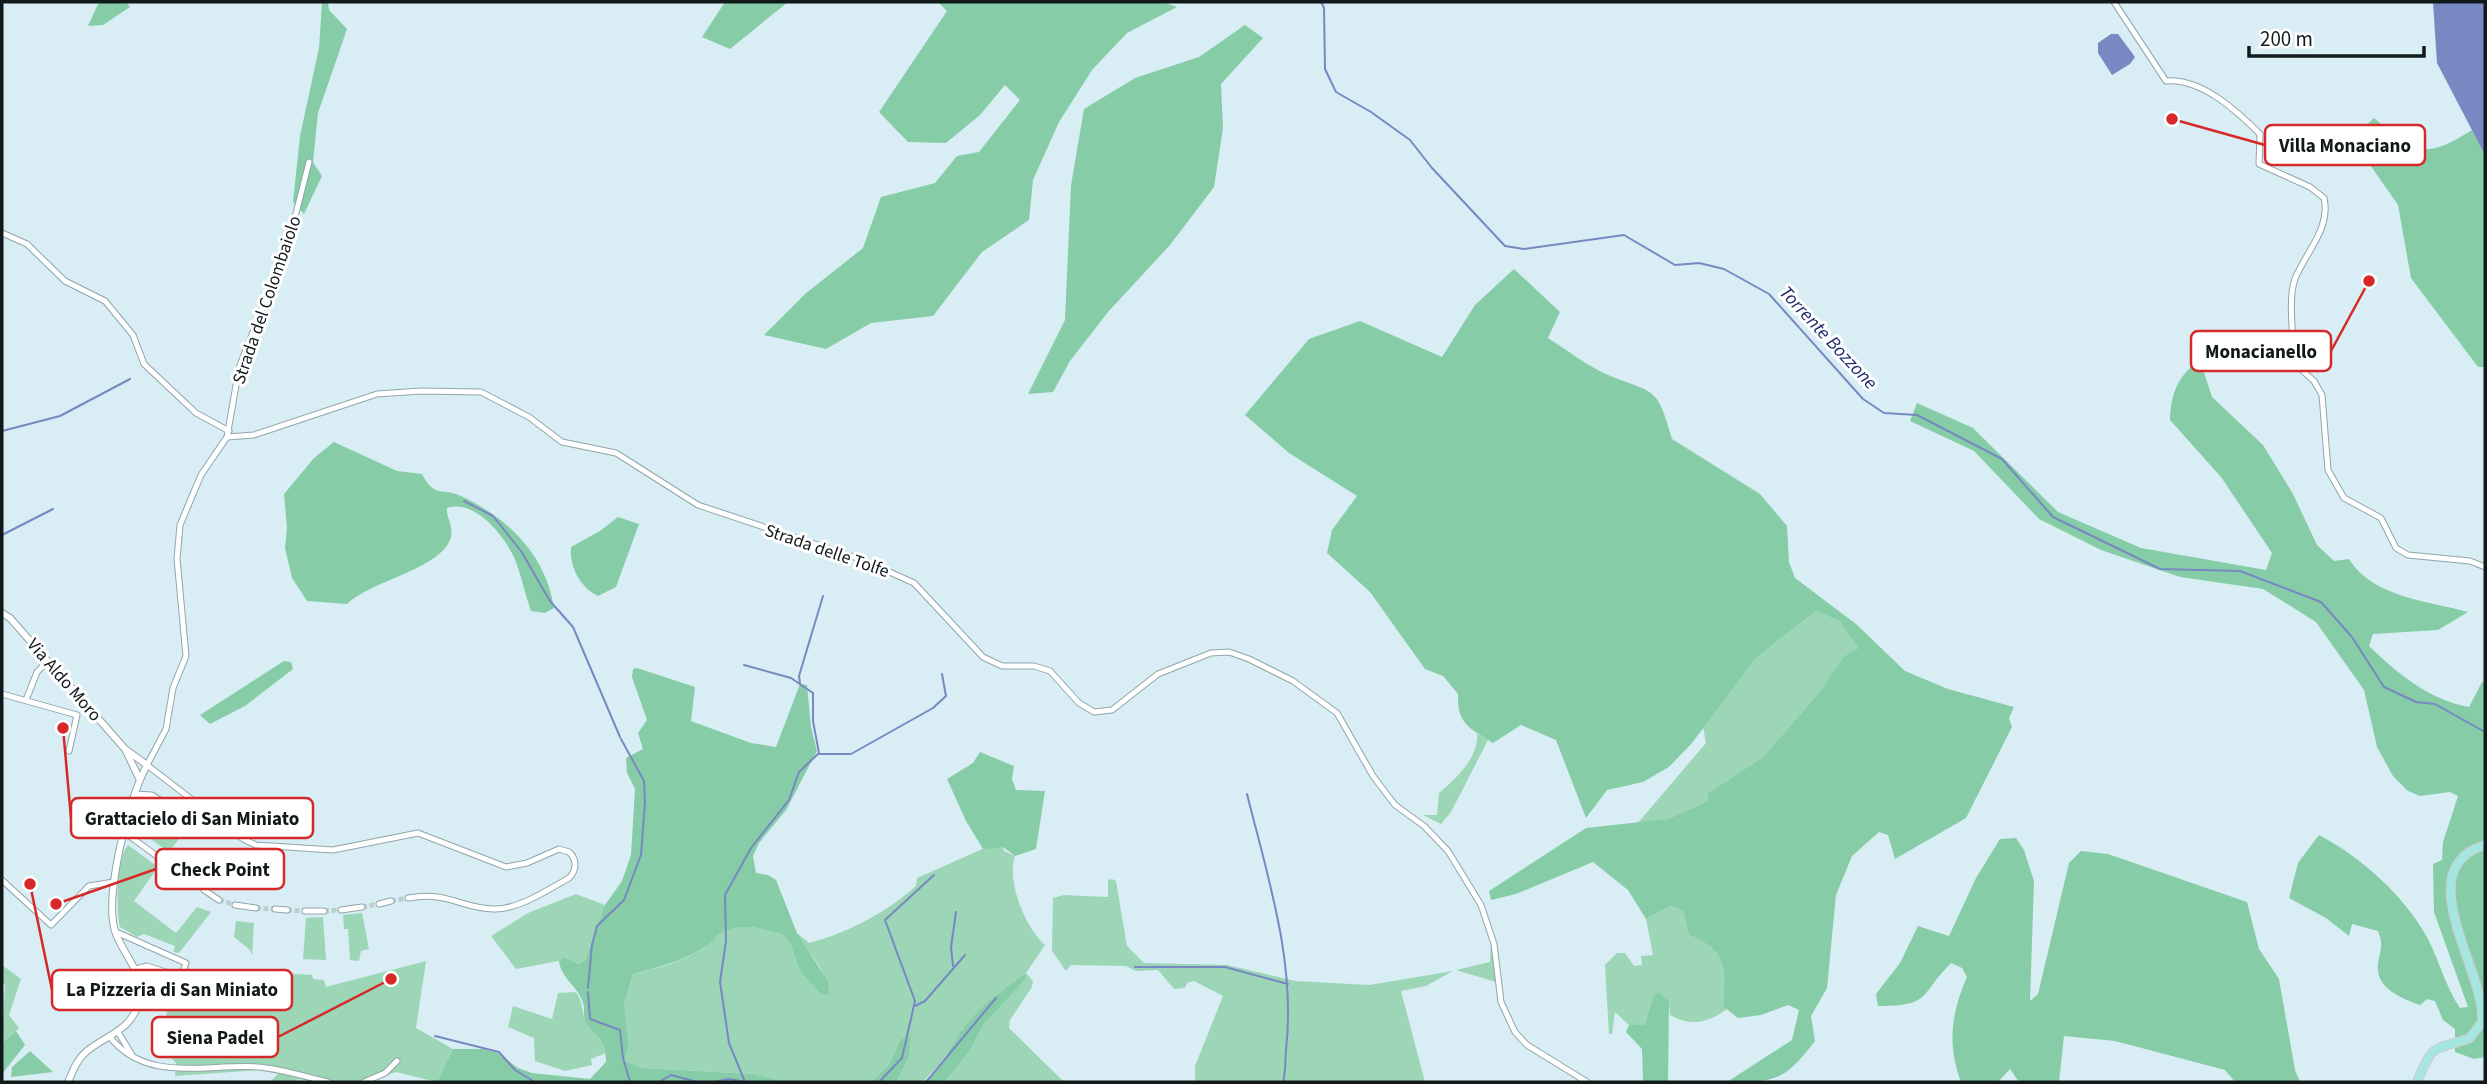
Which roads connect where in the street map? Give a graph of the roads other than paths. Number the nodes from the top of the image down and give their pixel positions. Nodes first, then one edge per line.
1 (2114, 2) edge
2 (309, 162) dead end
3 (2, 233) edge
4 (228, 434) junction
5 (2485, 567) edge
6 (2, 613) edge
7 (47, 662) junction
8 (2, 694) edge
9 (26, 701) junction
10 (125, 749) junction
11 (69, 751) dead end
12 (147, 765) junction
13 (139, 778) junction
14 (135, 794) junction
15 (198, 805) junction
16 (124, 832) junction
17 (2485, 845) edge
18 (165, 862) tunnel mouth
19 (181, 873) tunnel mouth
20 (2, 880) edge
21 (190, 880) tunnel mouth
22 (114, 882) junction
23 (204, 890) tunnel mouth
24 (408, 898) tunnel mouth
25 (219, 900) tunnel mouth
26 (391, 901) tunnel mouth
27 (379, 904) tunnel mouth
28 (235, 905) tunnel mouth
29 (362, 907) tunnel mouth
30 (256, 908) tunnel mouth
31 (275, 909) tunnel mouth
32 (341, 909) tunnel mouth
33 (287, 910) tunnel mouth
34 (305, 911) tunnel mouth
35 (324, 911) tunnel mouth
36 (116, 932) junction
37 (134, 941) junction
38 (123, 947) junction
39 (136, 969) junction
40 (118, 1032) junction
41 (110, 1037) junction
42 (136, 1060) junction
43 (397, 1061) dead end
44 (68, 1082) edge
45 (328, 1082) edge
46 (364, 1082) edge
47 (1587, 1082) edge
48 (2417, 1082) edge

1 - 5 street
2 - 4 street, Strada del Colombaiolo
3 - 4 street
4 - 12 street
4 - 47 street, Strada delle Tolfe
6 - 7 street, Via Aldo Moro
7 - 9 street
7 - 10 street, Via Aldo Moro
8 - 9 street
9 - 11 street
10 - 12 street, Via Aldo Moro
10 - 13 street, Via Aldo Moro
12 - 13 street
12 - 15 street
13 - 14 street
14 - 15 street
14 - 16 street
15 - 24 street
16 - 18 street
16 - 22 street
17 - 48 main road
19 - 21 street
20 - 22 street
22 - 36 street
23 - 25 street
26 - 27 street
28 - 30 street
29 - 32 street
31 - 33 street
34 - 35 street
36 - 37 street
36 - 38 street
37 - 38 street
37 - 39 street
38 - 39 street
39 - 40 street
40 - 41 street
40 - 42 street
41 - 42 street
41 - 44 street
42 - 45 street
43 - 46 street

